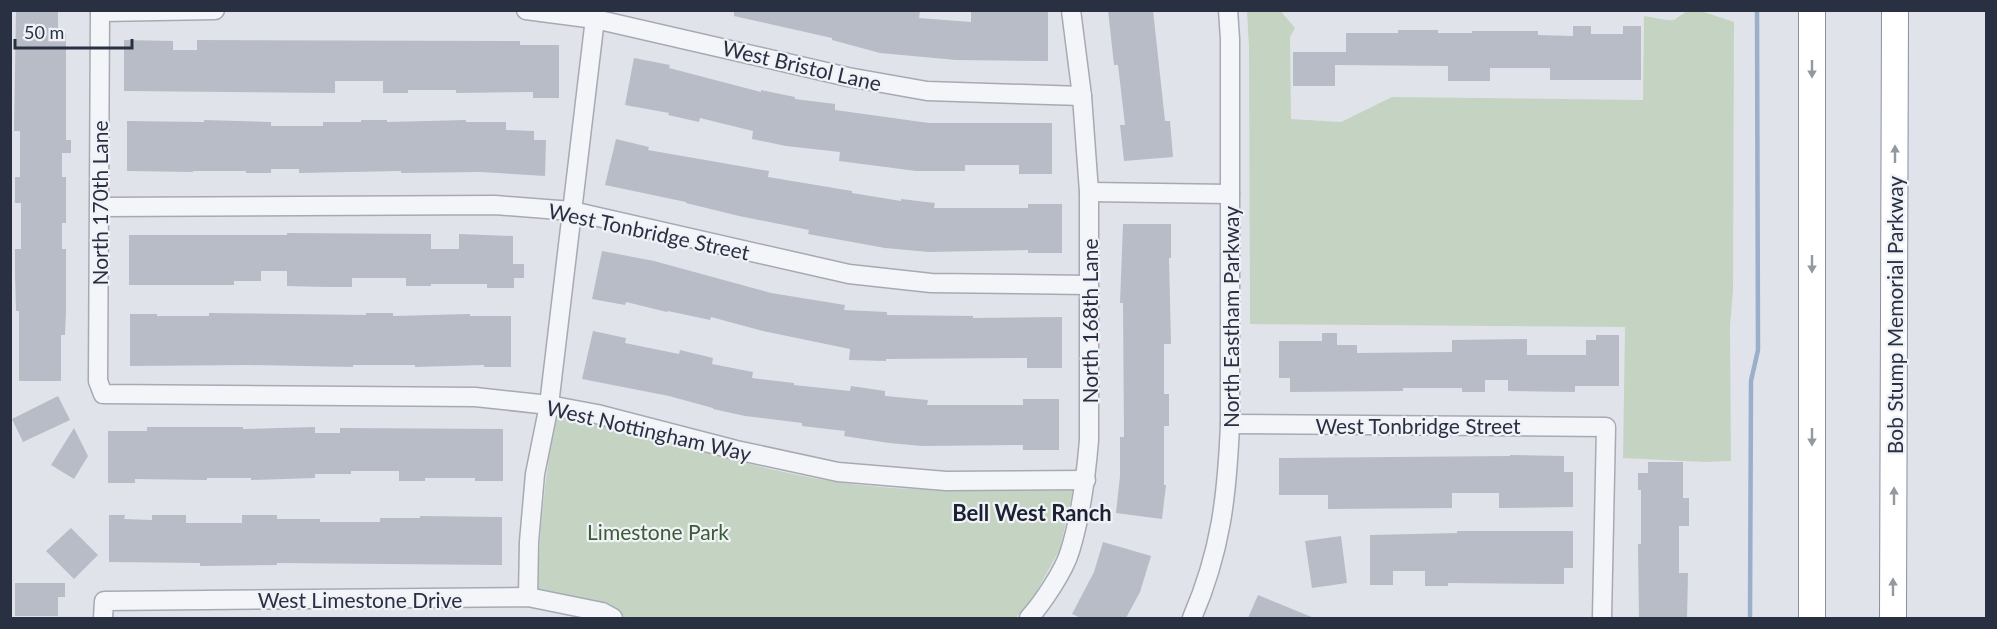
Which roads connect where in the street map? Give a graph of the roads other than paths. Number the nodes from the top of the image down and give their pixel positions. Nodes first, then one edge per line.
1 (215, 10) edge
2 (526, 10) edge
3 (1071, 10) edge
4 (1228, 10) edge
5 (1812, 10) edge
6 (1895, 10) edge
7 (100, 11) edge
8 (595, 15) edge
9 (1082, 96) junction
10 (1089, 192) junction
11 (1230, 194) junction
12 (100, 207) junction
13 (572, 211) junction
14 (1088, 285) junction
15 (103, 394) joint
16 (549, 405) junction
17 (1230, 424) junction
18 (1086, 480) junction
19 (1812, 576) junction
20 (528, 597) junction
21 (103, 610) edge
22 (613, 618) edge
23 (1029, 618) edge
24 (1192, 618) edge
25 (1602, 618) edge
26 (1806, 618) edge
27 (1812, 618) edge
28 (1893, 618) edge

1 - 7 street
2 - 8 street, West Bristol Lane
3 - 9 street, North 168th Lane
4 - 11 street, North Eastham Parkway
5 -> 19 highway
28 -> 6 highway, Bob Stump Memorial Parkway
7 - 12 street, North 170th Lane
8 - 9 street, West Bristol Lane
8 - 13 street
9 - 10 street, North 168th Lane
10 - 11 street
10 - 14 street, North 168th Lane
11 - 17 street, North Eastham Parkway
12 - 13 street, West Tonbridge Street
12 - 15 street, North 170th Lane
13 - 14 street, West Tonbridge Street
13 - 16 street
14 - 18 street, North 168th Lane
15 - 16 street, West Nottingham Way
16 - 18 street, West Nottingham Way
16 - 20 street
17 - 24 street, North Eastham Parkway
17 - 25 street, West Tonbridge Street
18 - 23 street, North 168th Lane
19 - 26 highway
19 - 27 highway
20 - 21 street, West Limestone Drive
20 - 22 street, West Limestone Drive

